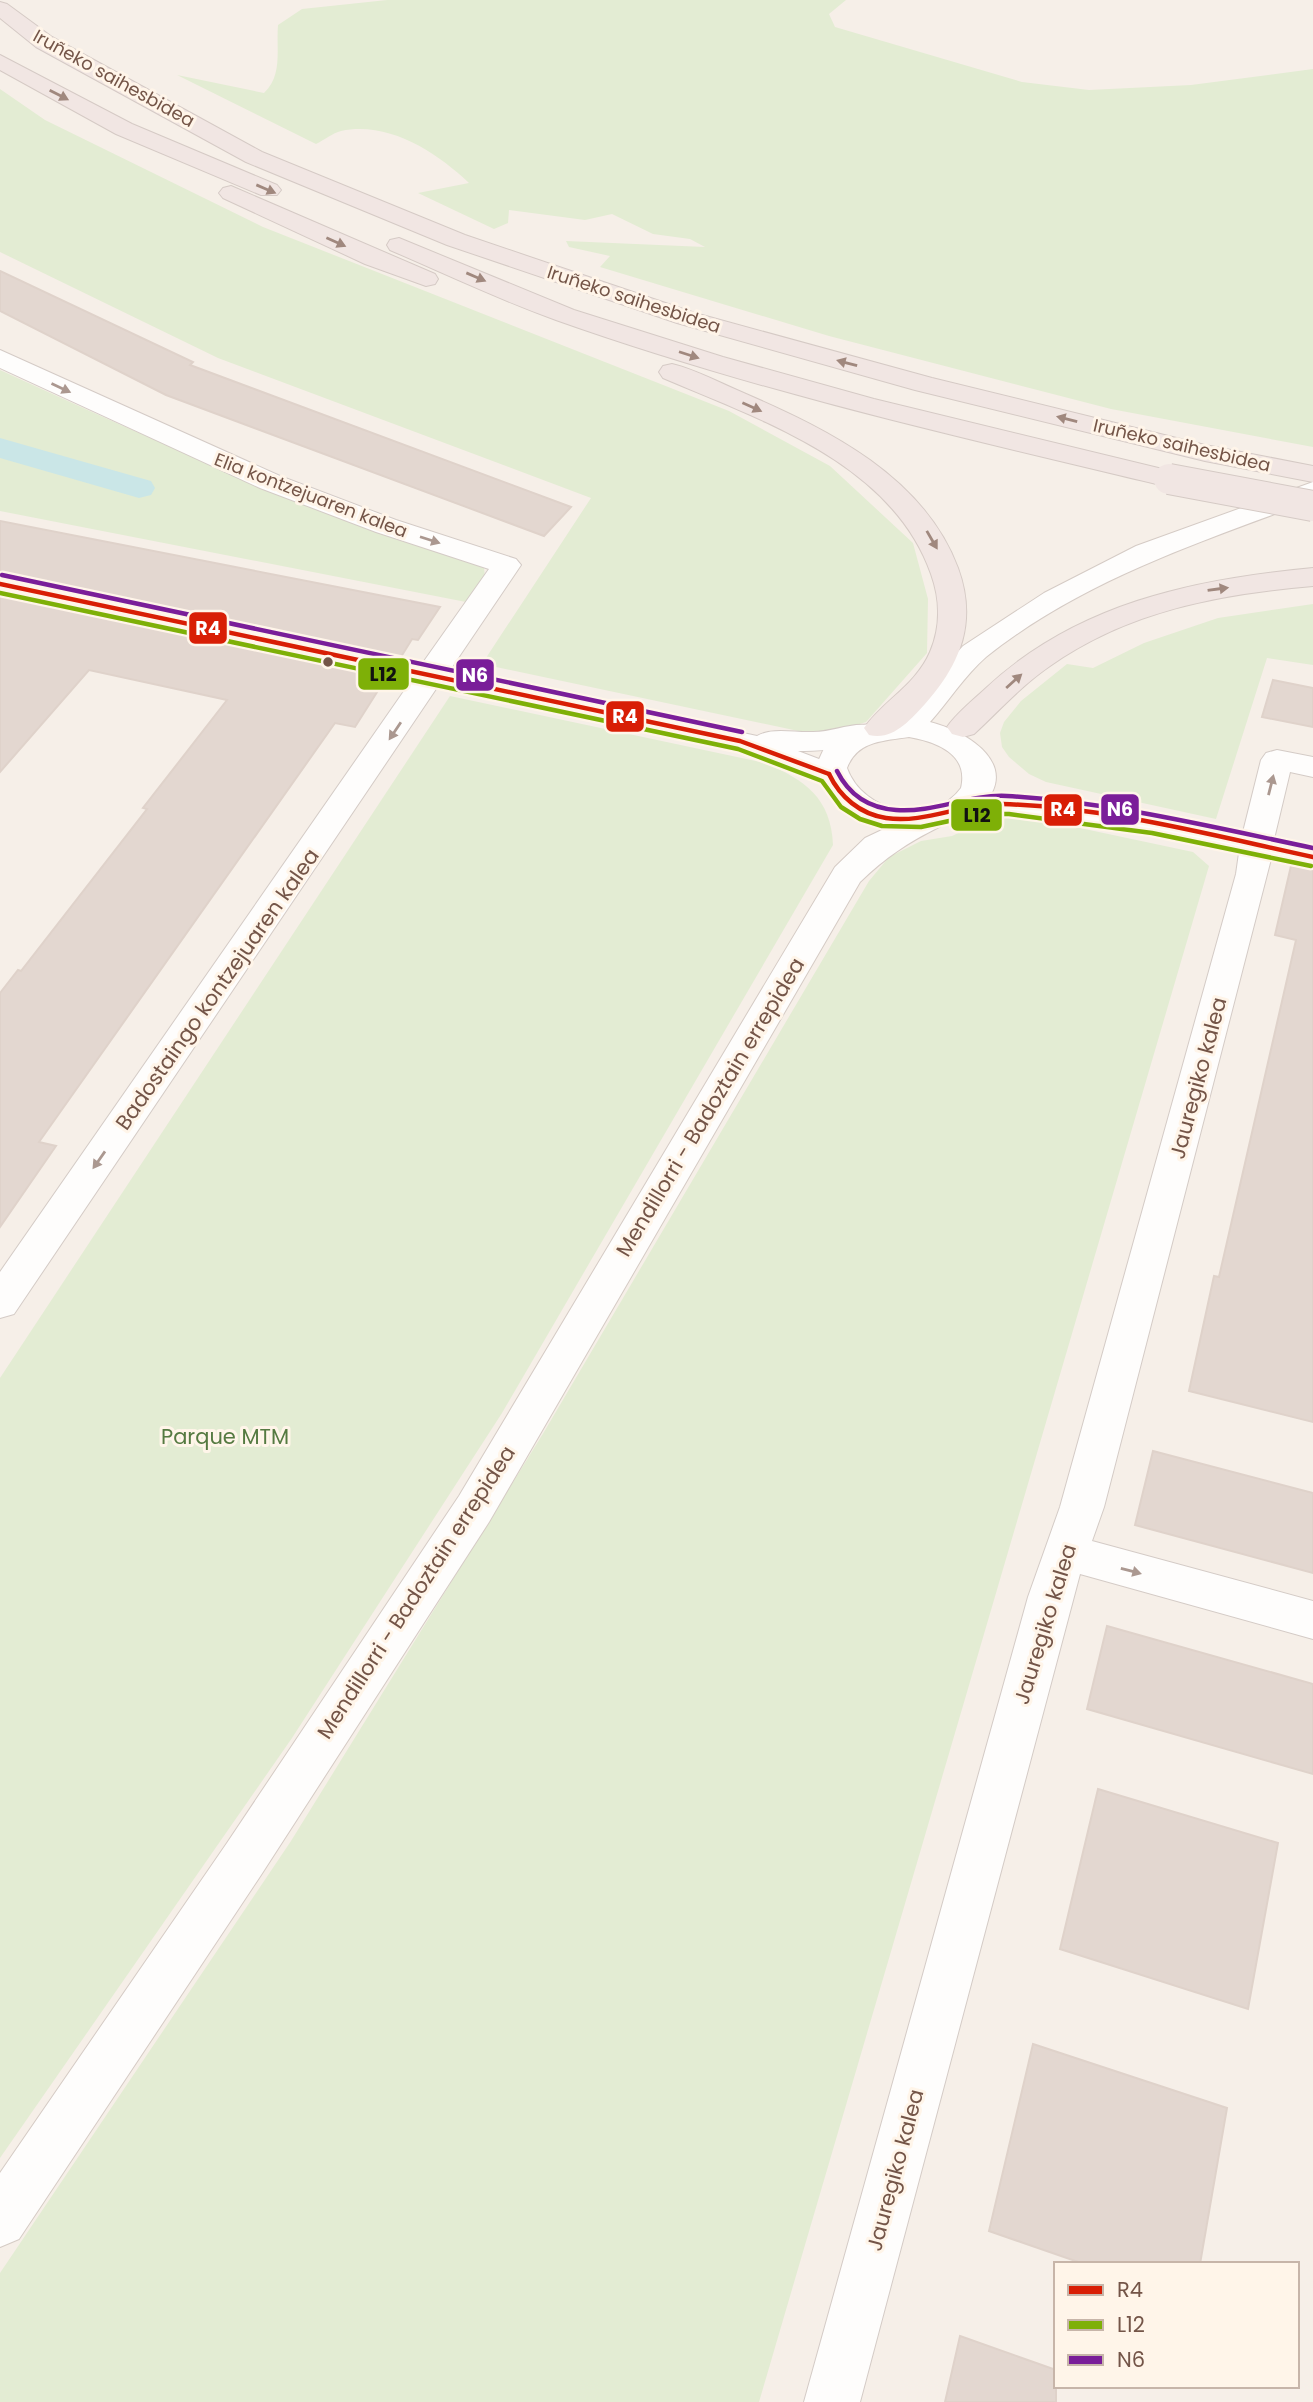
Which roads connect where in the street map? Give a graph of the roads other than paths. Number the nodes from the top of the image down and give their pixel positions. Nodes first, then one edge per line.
1 (15, 0) edge
2 (0, 8) edge
3 (0, 61) edge
4 (172, 110) junction
5 (124, 129) junction
6 (0, 358) edge
7 (1313, 474) edge
8 (1313, 490) edge
9 (1313, 506) edge
10 (1313, 578) edge
11 (0, 584) edge
12 (1006, 634) junction
13 (433, 674) junction
14 (884, 729) junction
15 (961, 735) junction
16 (740, 741) junction
17 (1313, 767) edge
18 (980, 771) junction
19 (829, 774) junction
20 (861, 810) junction
21 (944, 814) junction
22 (1114, 817) junction
23 (1256, 845) junction
24 (1313, 857) edge
25 (847, 875) junction
26 (15, 1255) edge
27 (0, 1303) edge
28 (1066, 1552) junction
29 (1313, 1620) edge
30 (0, 2220) edge
31 (832, 2402) edge

1 - 4 highway
2 - 4 highway, Iruñeko saihesbidea
3 -> 5 highway, Iruñeko saihesbidea
7 -> 4 highway, Iruñeko saihesbidea
5 -> 9 highway, Iruñeko saihesbidea, bridge
5 -> 14 highway
6 -> 13 street, Elia kontzejuaren kalea
8 - 12 street
15 -> 10 highway
11 - 13 street
12 - 14 street
12 - 15 street
13 - 16 street
13 -> 26 street, Badostaingo kontzejuaren kalea
14 - 15 street
14 - 16 street
14 - 19 street
15 - 18 street
16 - 19 street
23 -> 17 street, Jauregiko kalea
18 - 21 street
18 - 22 street
19 - 20 street
20 - 21 street
20 - 25 street, Mendillorri - Badoztain errepidea
21 - 22 street
21 - 25 street, Mendillorri - Badoztain errepidea
22 - 23 street
23 - 24 street
23 - 28 street, Jauregiko kalea
25 - 30 street, Mendillorri - Badoztain errepidea
26 - 27 street, Badostaingo kontzejuaren kalea
28 -> 29 street
28 - 31 street, Jauregiko kalea

